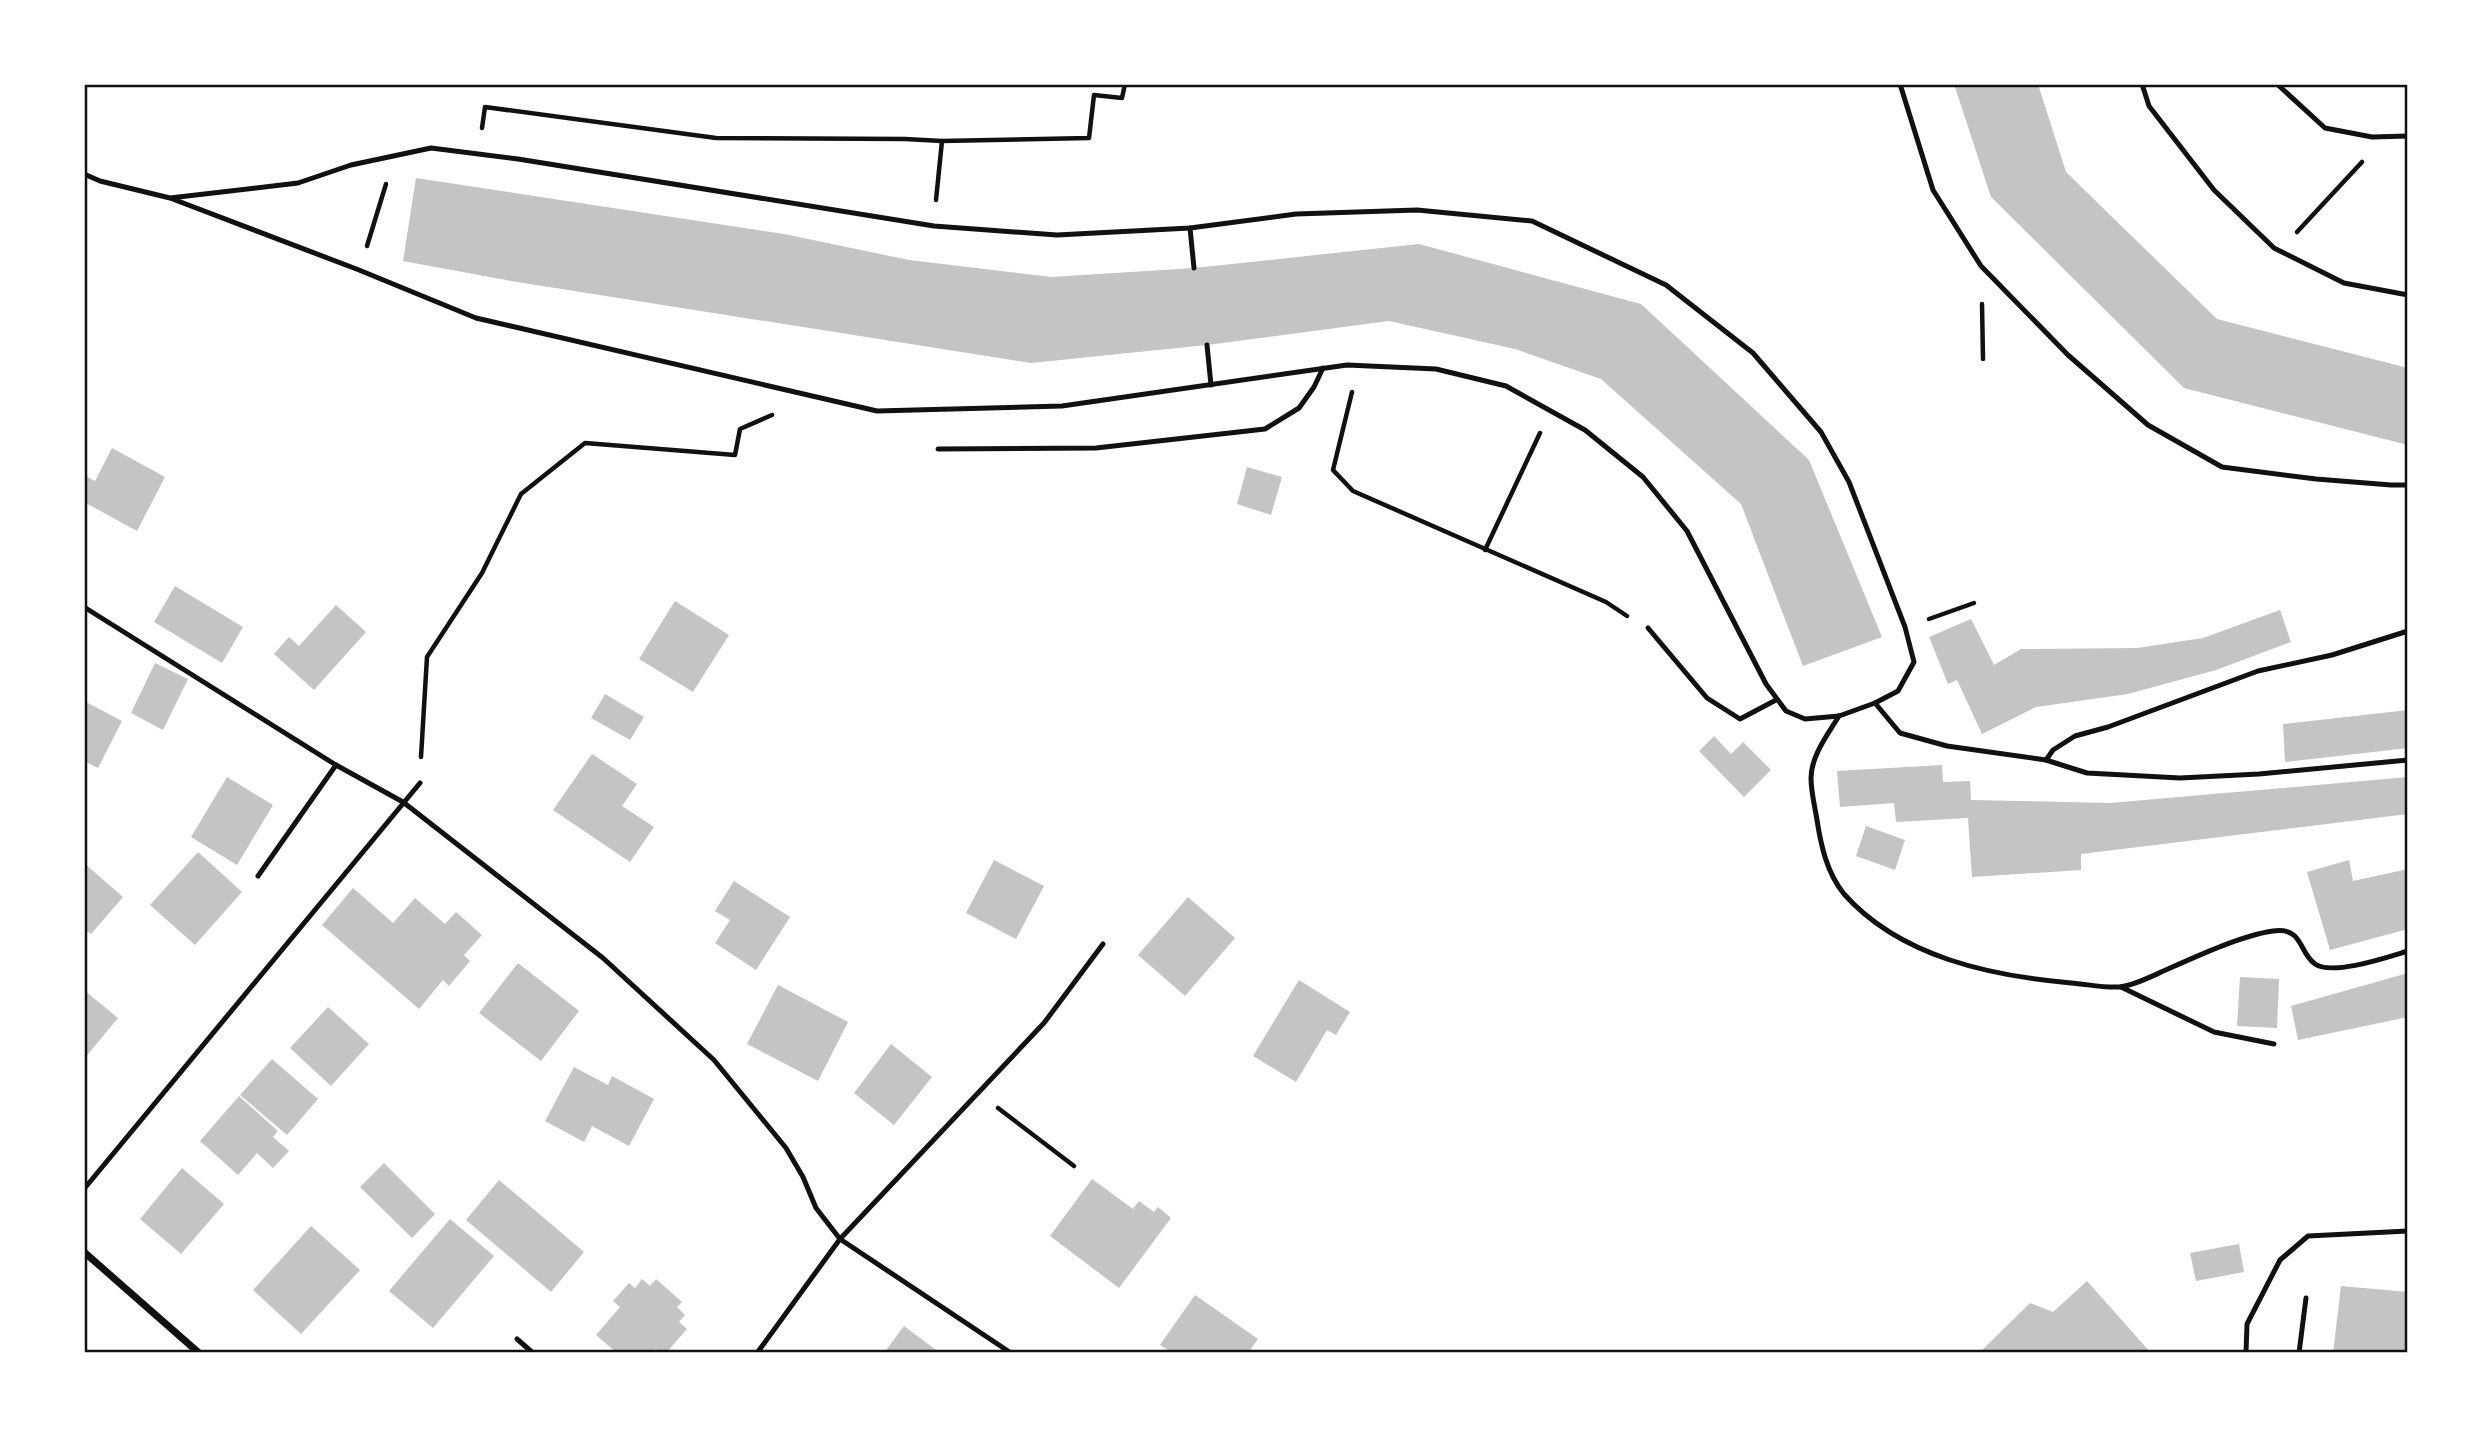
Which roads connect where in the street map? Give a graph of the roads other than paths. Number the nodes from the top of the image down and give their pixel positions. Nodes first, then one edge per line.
1 (1900, 84) edge
2 (2142, 84) edge
3 (2277, 84) edge
4 (2408, 136) edge
5 (84, 174) edge
6 (170, 198) junction
7 (1190, 228) junction
8 (1194, 268) dead end
9 (2408, 295) edge
10 (1206, 345) dead end
11 (1323, 368) junction
12 (1211, 385) junction
13 (938, 449) dead end
14 (2408, 485) edge
15 (84, 607) edge
16 (1648, 628) road end
17 (2408, 631) edge
18 (1776, 700) junction
19 (1875, 703) junction
20 (1839, 716) junction
21 (2046, 760) junction
22 (2408, 760) edge
23 (336, 765) junction
24 (420, 783) road end
25 (403, 802) junction
26 (258, 877) dead end
27 (1103, 944) dead end
28 (2408, 951) edge
29 (2120, 987) junction
30 (2274, 1044) dead end
31 (84, 1189) edge
32 (2408, 1231) edge
33 (840, 1239) junction
34 (84, 1252) edge
35 (2306, 1298) dead end
36 (517, 1339) dead end
37 (199, 1353) edge
38 (533, 1353) edge
39 (757, 1353) edge
40 (1011, 1353) edge
41 (2246, 1353) edge
42 (2299, 1353) edge

1 - 14 lane
2 - 9 lane
3 - 4 lane
5 - 6 lane
6 - 7 lane
6 - 12 lane
7 - 8 lane
7 - 19 lane
10 - 12 lane
11 - 12 lane
11 - 13 lane
11 - 18 lane
15 - 23 lane
16 - 18 lane
17 - 21 lane
18 - 20 lane
19 - 20 lane
19 - 21 lane
20 - 29 lane
21 - 22 lane
23 - 25 lane
23 - 26 lane
24 - 25 lane
25 - 31 lane
25 - 33 lane
27 - 33 lane
28 - 29 lane
29 - 30 lane
32 - 41 lane
33 - 39 lane
33 - 40 lane
34 - 37 street
35 - 42 lane
36 - 38 lane

